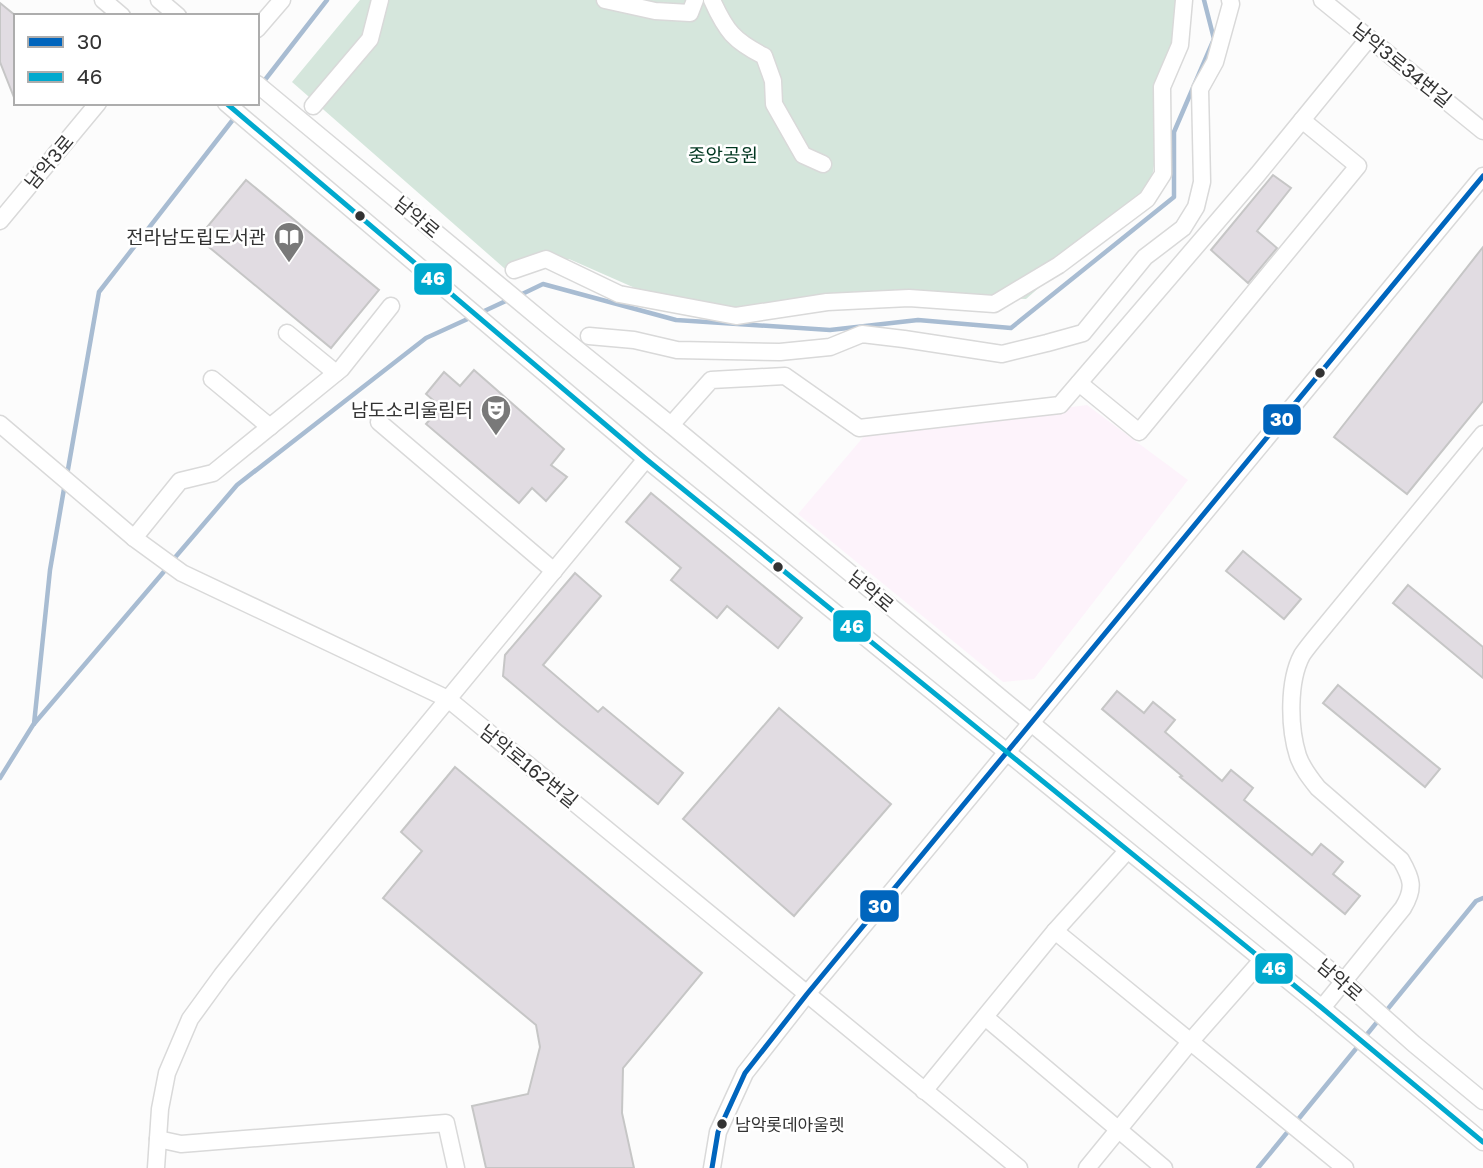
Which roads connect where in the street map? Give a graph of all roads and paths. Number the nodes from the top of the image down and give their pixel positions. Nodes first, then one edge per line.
1 (103, 0) edge
2 (159, 0) edge
3 (282, 0) edge
4 (380, 0) edge
5 (605, 0) edge
6 (695, 0) edge
7 (712, 0) edge
8 (1184, 0) edge
9 (1230, 0) edge
10 (1322, 0) edge
11 (176, 11) edge
12 (120, 14) edge
13 (259, 27) edge
14 (1368, 38) junction
15 (259, 86) edge
16 (96, 105) edge
17 (228, 105) edge
18 (313, 106) dead end
19 (1302, 120) junction
20 (1483, 131) edge
21 (823, 164) dead end
22 (1483, 176) edge
23 (0, 221) edge
24 (514, 270) dead end
25 (391, 306) dead end
26 (287, 333) dead end
27 (589, 337) dead end
28 (336, 373) junction
29 (212, 379) dead end
30 (1079, 383) junction
31 (379, 422) dead end
32 (0, 424) edge
33 (671, 425) junction
34 (270, 427) junction
35 (1483, 435) edge
36 (646, 459) junction
37 (138, 541) junction
38 (554, 571) junction
39 (448, 699) junction
40 (1031, 724) junction
41 (1007, 754) junction
42 (1127, 851) junction
43 (1055, 931) junction
44 (1262, 960) junction
45 (1349, 987) junction
46 (807, 995) junction
47 (1322, 1008) junction
48 (985, 1017) junction
49 (1190, 1042) junction
50 (924, 1091) junction
51 (1483, 1101) edge
52 (1118, 1129) junction
53 (158, 1139) junction
54 (1483, 1142) edge
55 (1338, 1163) edge
56 (156, 1168) edge
57 (456, 1168) edge
58 (712, 1168) edge
59 (1018, 1168) edge
60 (1087, 1168) edge
61 (1164, 1168) edge

1 - 12 street
2 - 11 street
3 - 13 street
4 - 18 street
5 - 6 street
7 - 21 street
8 - 24 street
9 - 27 street
10 - 14 street, 남악3로34번길
14 - 19 street
14 - 20 street, 남악3로34번길
15 - 33 street, 남악로
16 - 23 street, 남악3로
17 - 36 street, 남악로
19 - 30 street
19 - 30 street
22 - 40 street
25 - 28 street
26 - 28 street
28 - 34 street
29 - 34 street
30 - 33 street
31 - 38 street
32 - 37 street, 남악로162번길
33 - 40 street, 남악로
34 - 37 street
35 - 45 street
36 - 38 street
36 - 41 street, 남악로
37 - 39 street, 남악로162번길
38 - 39 street
39 - 46 street, 남악로162번길
39 - 53 street
40 - 41 street
40 - 45 street, 남악로
41 - 42 street, 남악로
41 - 46 street
42 - 43 street
42 - 44 street, 남악로
43 - 48 street
43 - 49 street
44 - 47 street, 남악로
44 - 49 street
45 - 47 street
45 - 51 street, 남악로
46 - 50 street, 남악로162번길
46 - 58 street
47 - 54 street, 남악로
48 - 50 street
48 - 52 street
49 - 52 street
49 - 55 street
50 - 59 street, 남악로162번길
52 - 60 street
52 - 61 street
53 - 56 street
53 - 57 street

